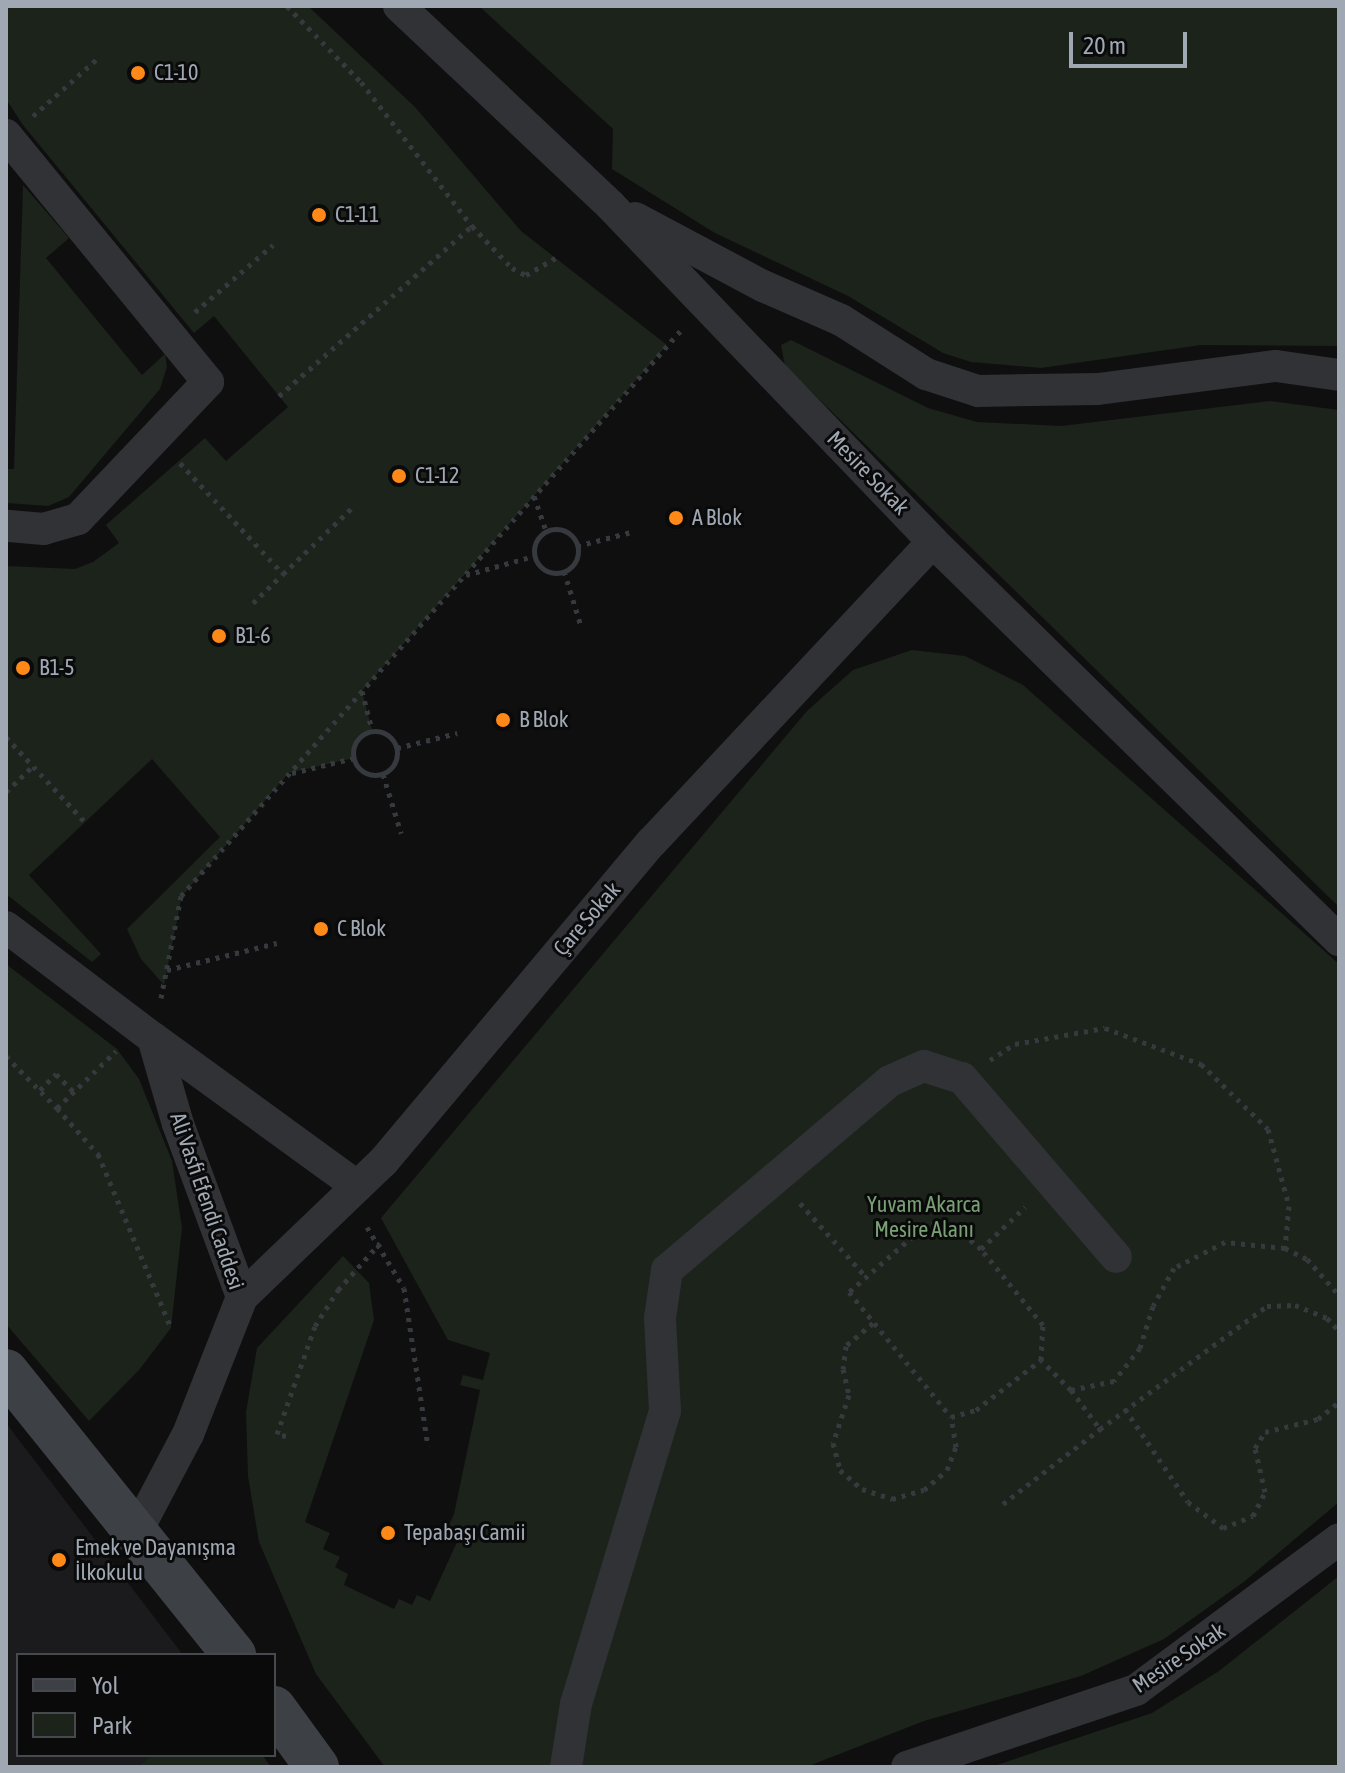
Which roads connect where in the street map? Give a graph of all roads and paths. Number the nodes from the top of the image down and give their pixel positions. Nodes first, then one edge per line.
1 (287, 6) edge
2 (399, 6) edge
3 (98, 58) dead end
4 (15, 130) edge
5 (611, 206) junction
6 (472, 226) junction
7 (273, 245) dead end
8 (556, 258) dead end
9 (705, 303) junction
10 (185, 321) dead end
11 (1339, 375) edge
12 (279, 396) dead end
13 (158, 438) junction
14 (534, 496) junction
15 (354, 506) dead end
16 (6, 526) edge
17 (546, 530) junction
18 (631, 532) dead end
19 (933, 542) junction
20 (577, 546) junction
21 (534, 556) junction
22 (564, 571) junction
23 (283, 574) junction
24 (464, 576) junction
25 (253, 603) dead end
26 (581, 626) dead end
27 (362, 691) junction
28 (372, 730) junction
29 (457, 733) dead end
30 (6, 737) edge
31 (397, 748) junction
32 (354, 758) junction
33 (33, 766) junction
34 (289, 773) junction
35 (383, 774) junction
36 (6, 792) edge
37 (85, 822) dead end
38 (401, 833) dead end
39 (6, 927) edge
40 (1339, 940) edge
41 (277, 943) dead end
42 (167, 970) junction
43 (153, 1038) junction
44 (117, 1049) dead end
45 (6, 1056) edge
46 (962, 1078) junction
47 (40, 1090) junction
48 (74, 1092) junction
49 (57, 1108) junction
50 (778, 1177) junction
51 (1051, 1181) junction
52 (357, 1186) junction
53 (1285, 1248) junction
54 (981, 1249) junction
55 (1116, 1257) dead end
56 (866, 1277) junction
57 (1339, 1295) edge
58 (242, 1297) junction
59 (873, 1323) junction
60 (171, 1328) dead end
61 (1339, 1331) edge
62 (1041, 1360) junction
63 (6, 1371) edge
64 (1071, 1390) junction
65 (1339, 1402) edge
66 (1125, 1409) junction
67 (951, 1417) junction
68 (1100, 1429) junction
69 (286, 1436) dead end
70 (428, 1446) dead end
71 (1003, 1504) dead end
72 (138, 1529) junction
73 (1339, 1539) edge
74 (232, 1653) edge
75 (276, 1711) edge
76 (317, 1767) edge
77 (566, 1767) edge
78 (907, 1767) edge

1 - 6 path
2 - 5 street, Mesire Sokak
3 - 4 path
4 - 13 street
5 - 9 street, Mesire Sokak
5 - 11 street
6 - 8 path
6 - 12 path
7 - 10 path
9 - 14 path
9 - 19 street, Mesire Sokak
13 - 16 street
13 - 23 path
14 - 17 path
14 - 24 path
15 - 23 path
17 - 20 path
17 - 21 path
18 - 20 path
19 - 40 street, Mesire Sokak
19 - 52 street, Çare Sokak
20 - 22 path
21 - 22 path
21 - 24 path
22 - 26 path
23 - 25 path
24 - 27 path
27 - 28 path
27 - 34 path
28 - 31 path
28 - 32 path
29 - 31 path
30 - 33 path
31 - 35 path
32 - 34 path
32 - 35 path
33 - 36 path
33 - 37 path
34 - 42 path
35 - 38 path
39 - 43 street
41 - 42 path
42 - 43 path
43 - 52 street
43 - 58 street, Ali Vasfi Efendi Caddesi
44 - 48 path
45 - 47 path
46 - 50 street
46 - 51 street
46 - 53 path
47 - 48 path
47 - 49 path
48 - 49 path
49 - 60 path
50 - 56 path
50 - 77 street
51 - 54 path
51 - 55 street
52 - 58 street, Çare Sokak
53 - 57 path
53 - 64 path
54 - 56 path
54 - 62 path
56 - 59 path
58 - 72 street, Ali Vasfi Efendi Caddesi
59 - 67 path
59 - 67 path
61 - 66 path
62 - 64 path
62 - 67 path
63 - 72 street
64 - 68 path
65 - 66 path
66 - 68 path
68 - 71 path
69 - 70 path
72 - 74 street
73 - 78 street, Mesire Sokak
75 - 76 street

